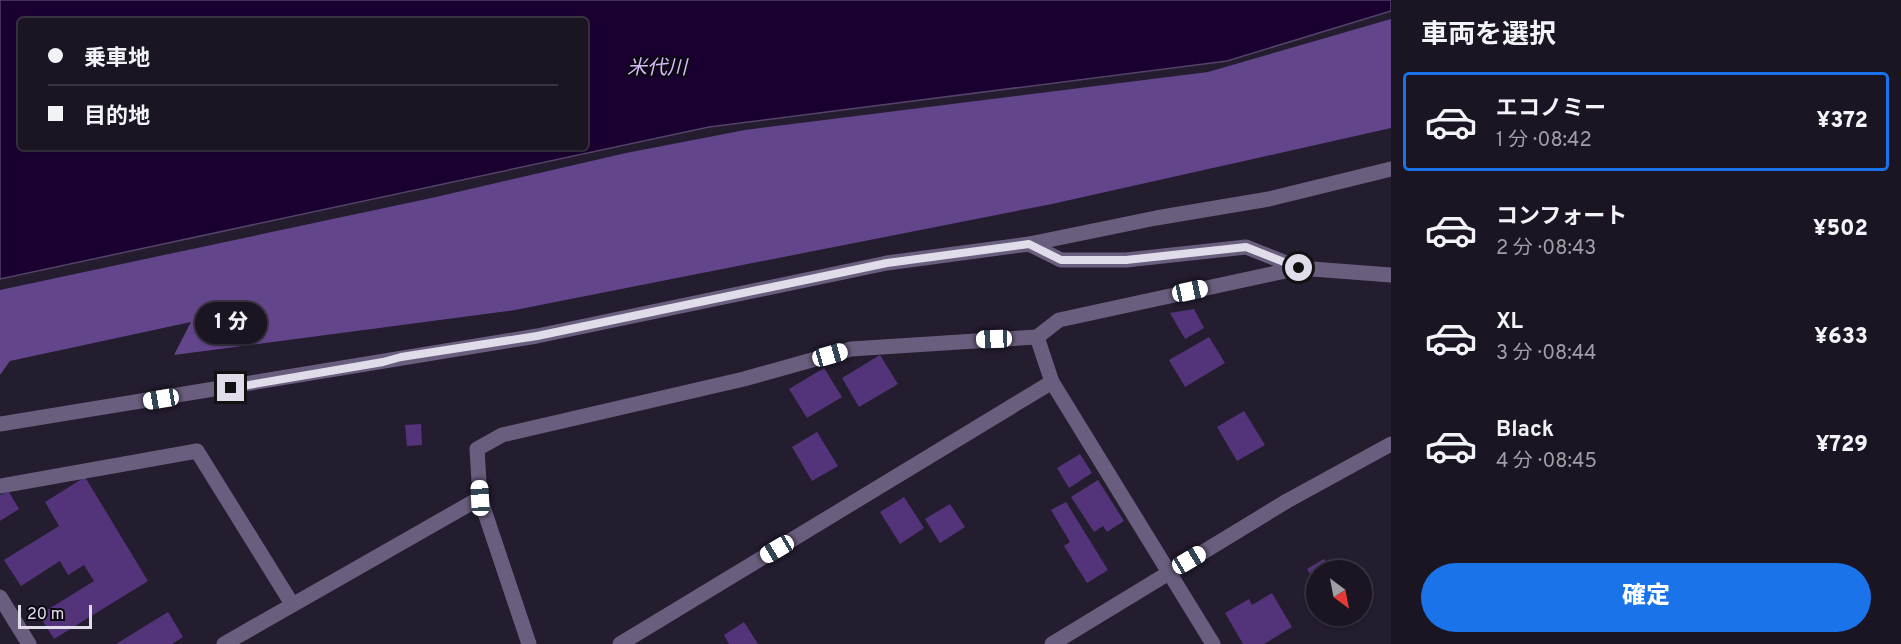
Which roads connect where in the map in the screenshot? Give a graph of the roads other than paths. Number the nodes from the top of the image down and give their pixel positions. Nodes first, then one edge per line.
1 (1391, 169) edge
2 (1029, 244) junction
3 (1299, 268) junction
4 (1391, 275) edge
5 (1037, 337) junction
6 (1052, 382) junction
7 (0, 424) edge
8 (1391, 444) edge
9 (0, 486) edge
10 (480, 498) junction
11 (1170, 571) junction
12 (0, 597) edge
13 (292, 604) junction
14 (29, 644) edge
15 (224, 644) edge
16 (528, 644) edge
17 (620, 644) edge
18 (1052, 644) edge
19 (1213, 644) edge

1 - 2 street
2 - 3 street
2 - 7 street
3 - 4 street
3 - 5 street
5 - 6 street
5 - 10 street
6 - 11 street
6 - 17 street
8 - 11 street
9 - 13 street
10 - 13 street
10 - 16 street
11 - 18 street
11 - 19 street
12 - 14 street
13 - 15 street

